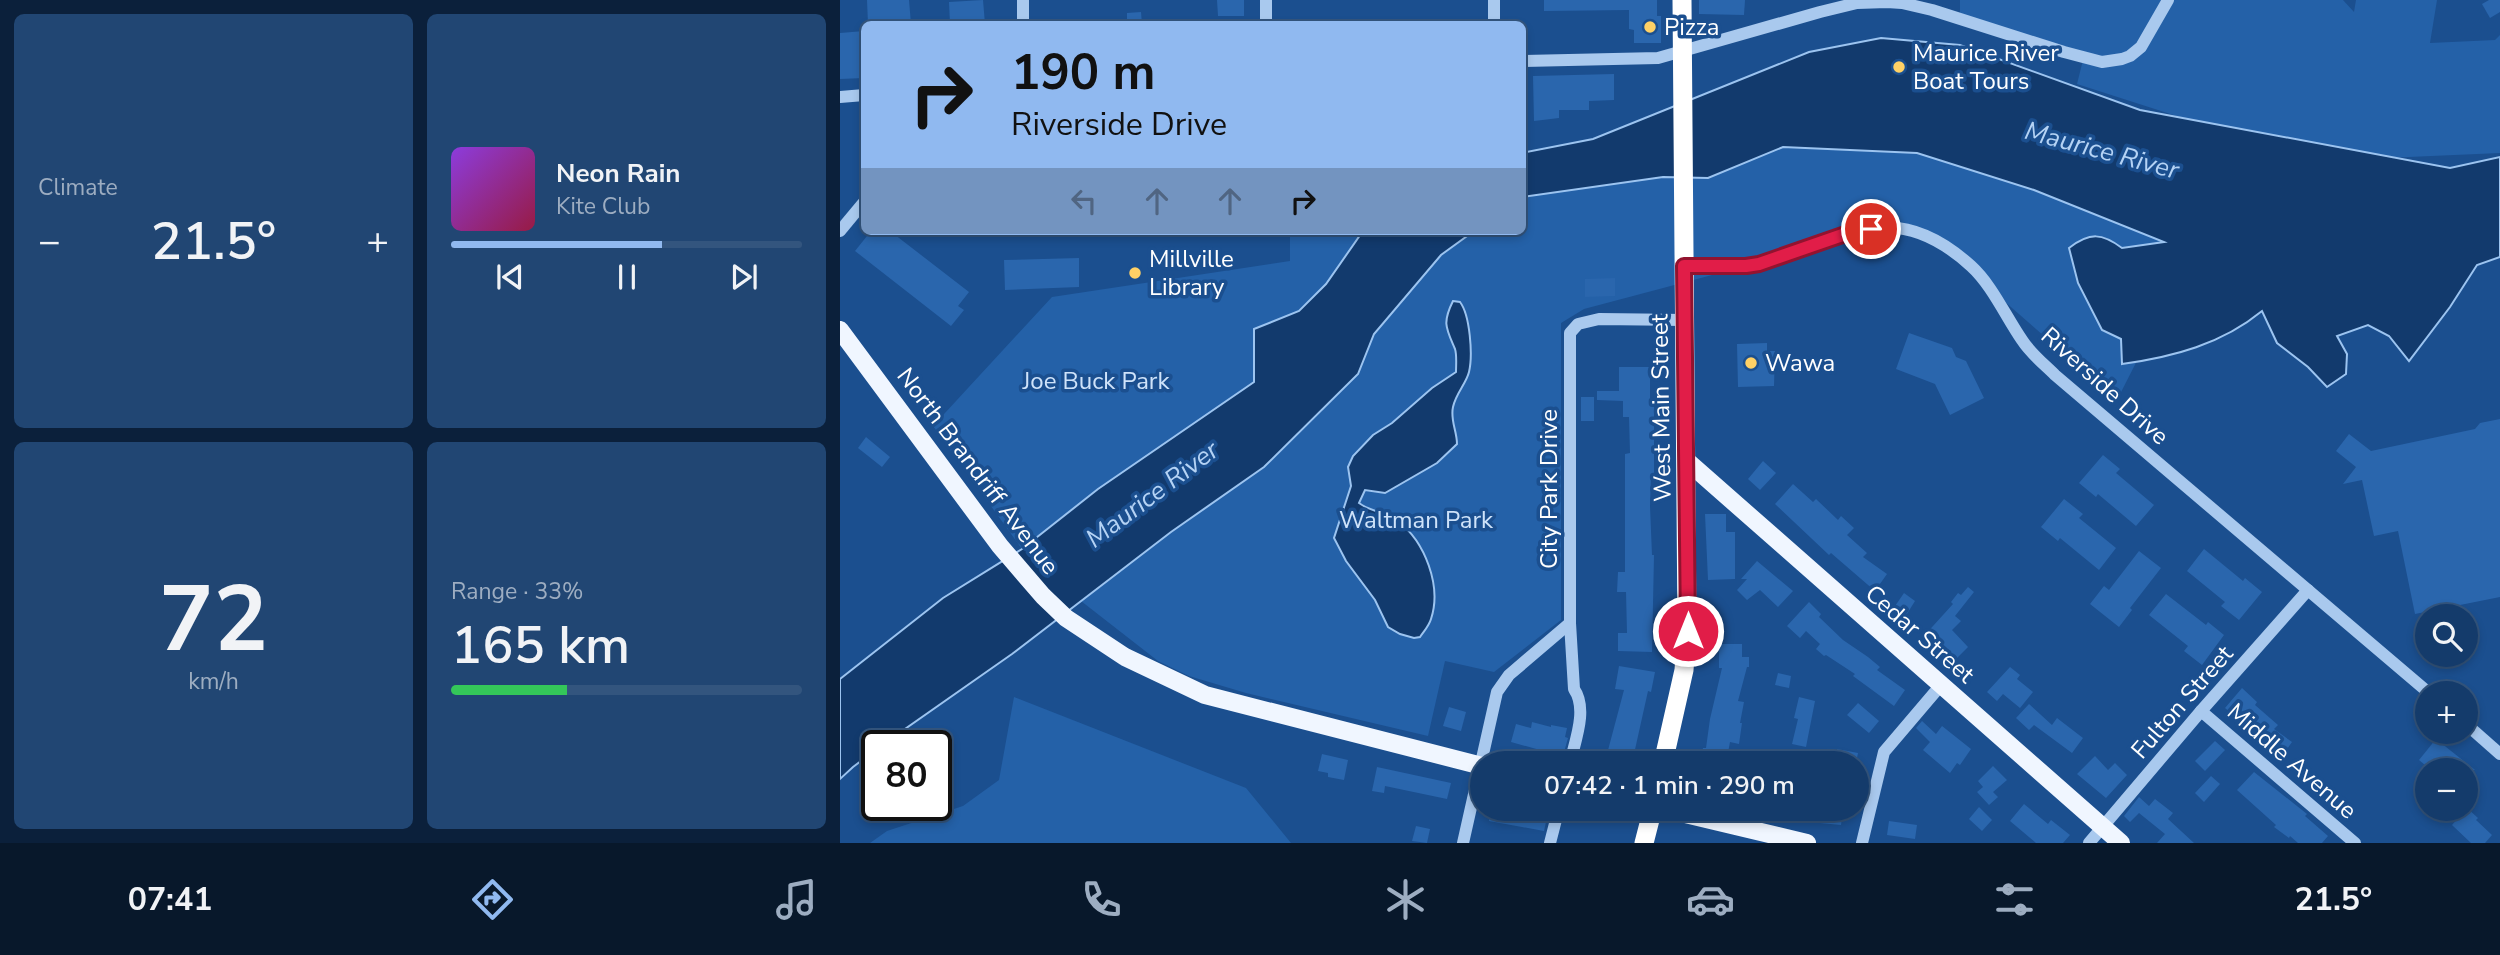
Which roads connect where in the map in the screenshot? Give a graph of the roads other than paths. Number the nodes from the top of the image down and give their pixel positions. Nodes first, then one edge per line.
1 (1023, 0) edge
2 (1266, 0) edge
3 (1494, 0) edge
4 (1682, 0) edge
5 (2168, 0) edge
6 (1023, 21) edge
7 (1266, 21) edge
8 (1494, 21) edge
9 (1682, 51) junction
10 (1526, 61) edge
11 (861, 95) edge
12 (840, 97) edge
13 (861, 206) edge
14 (840, 231) edge
15 (1684, 266) junction
16 (1685, 320) junction
17 (840, 330) edge
18 (1687, 461) junction
19 (2308, 590) junction
20 (1570, 623) junction
21 (2415, 681) edge
22 (1941, 685) junction
23 (2201, 711) junction
24 (2478, 735) edge
25 (1484, 751) edge
26 (1573, 751) edge
27 (1666, 751) edge
28 (2500, 754) edge
29 (1470, 762) edge
30 (1470, 814) edge
31 (1556, 821) edge
32 (1650, 821) edge
33 (1715, 821) edge
34 (2102, 827) junction
35 (1463, 843) edge
36 (1550, 843) edge
37 (1644, 843) edge
38 (1807, 843) edge
39 (1862, 843) edge
40 (2089, 843) edge
41 (2121, 843) edge
42 (2355, 843) edge

1 - 6 street
2 - 7 street
3 - 8 street
4 - 9 highway, West Main Street
5 - 9 street
9 - 10 street
9 - 15 highway, West Main Street
11 - 12 street
13 - 14 street
15 - 16 highway, West Main Street
15 - 19 street, Riverside Drive
16 - 18 highway, West Main Street
16 - 20 street, City Park Drive
17 - 29 main road, North Brandriff Avenue
18 - 22 main road, Cedar Street
18 - 27 highway, West Main Street
19 - 21 street, Riverside Drive
19 - 23 street, Fulton Street
20 - 25 street
20 - 26 street, City Park Drive
22 - 34 main road, Cedar Street
22 - 39 street
23 - 34 street, Fulton Street
23 - 42 street, Middle Avenue
24 - 28 street
30 - 35 street
31 - 36 street
32 - 37 highway
33 - 38 main road
34 - 40 street, Fulton Street
34 - 41 main road, Cedar Street

